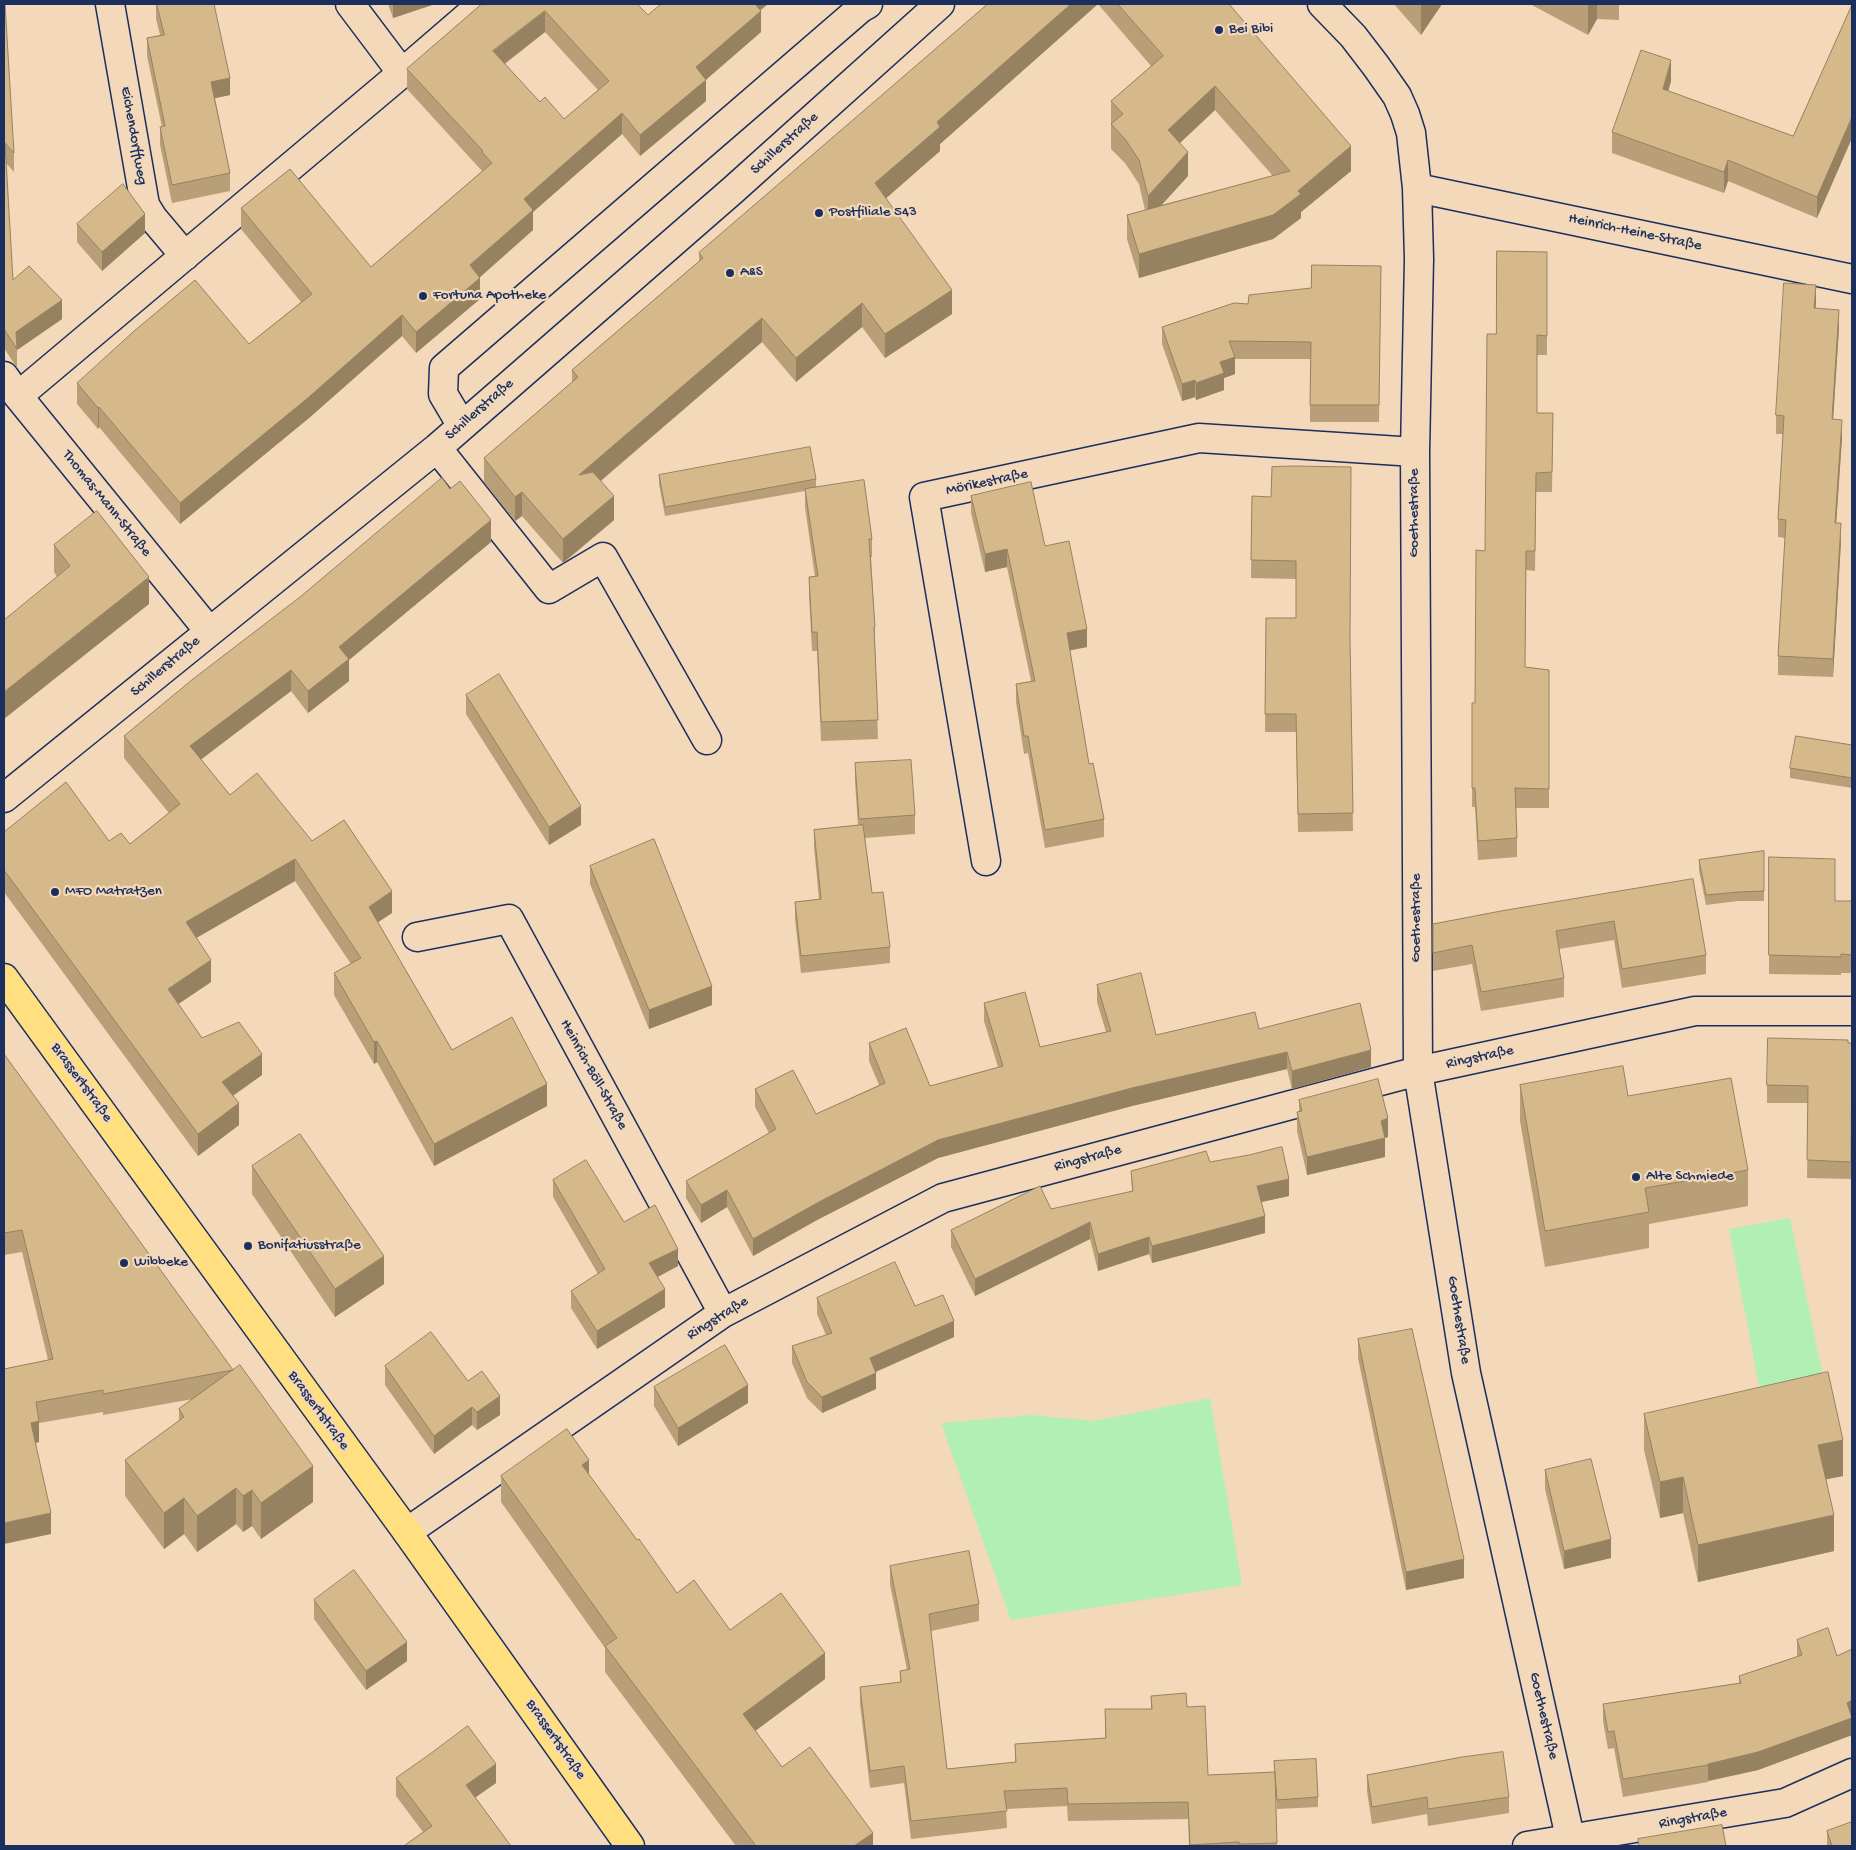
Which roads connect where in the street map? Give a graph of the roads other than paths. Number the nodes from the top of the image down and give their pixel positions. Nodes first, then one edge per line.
1 (110, 4) edge
2 (350, 4) edge
3 (482, 4) edge
4 (868, 4) edge
5 (940, 4) edge
6 (1322, 4) edge
7 (402, 73) junction
8 (1417, 188) junction
9 (185, 256) junction
10 (1852, 279) edge
11 (11, 386) edge
12 (462, 426) junction
13 (437, 448) junction
14 (1415, 452) junction
15 (210, 631) junction
16 (707, 740) dead end
17 (4, 798) edge
18 (986, 861) dead end
19 (417, 937) dead end
20 (4, 978) edge
21 (1852, 1011) edge
22 (1418, 1071) junction
23 (723, 1313) junction
24 (407, 1532) junction
25 (1852, 1773) edge
26 (1571, 1843) edge
27 (630, 1846) edge
28 (1527, 1846) edge

1 - 9 street, Eichendorffweg
2 - 7 street
3 - 7 street
4 - 12 street
5 - 12 street, Schillerstraße
6 - 8 street, Goethestraße
7 - 9 street
8 - 10 street, Heinrich-Heine-Straße
8 - 14 street, Goethestraße
9 - 11 street
11 - 15 street, Thomas-Mann-Straße
12 - 13 street, Schillerstraße
13 - 15 street, Schillerstraße
13 - 16 street
14 - 18 street, Mörikestraße
14 - 22 street, Goethestraße
15 - 17 street, Schillerstraße
19 - 23 street, Heinrich-Böll-Straße
20 - 24 main road, Brassertstraße
21 - 22 street, Ringstraße
22 - 23 street, Ringstraße
22 - 26 street, Goethestraße
23 - 24 street, Ringstraße
24 - 27 main road, Brassertstraße
25 - 26 street, Ringstraße
26 - 28 street, Ringstraße

